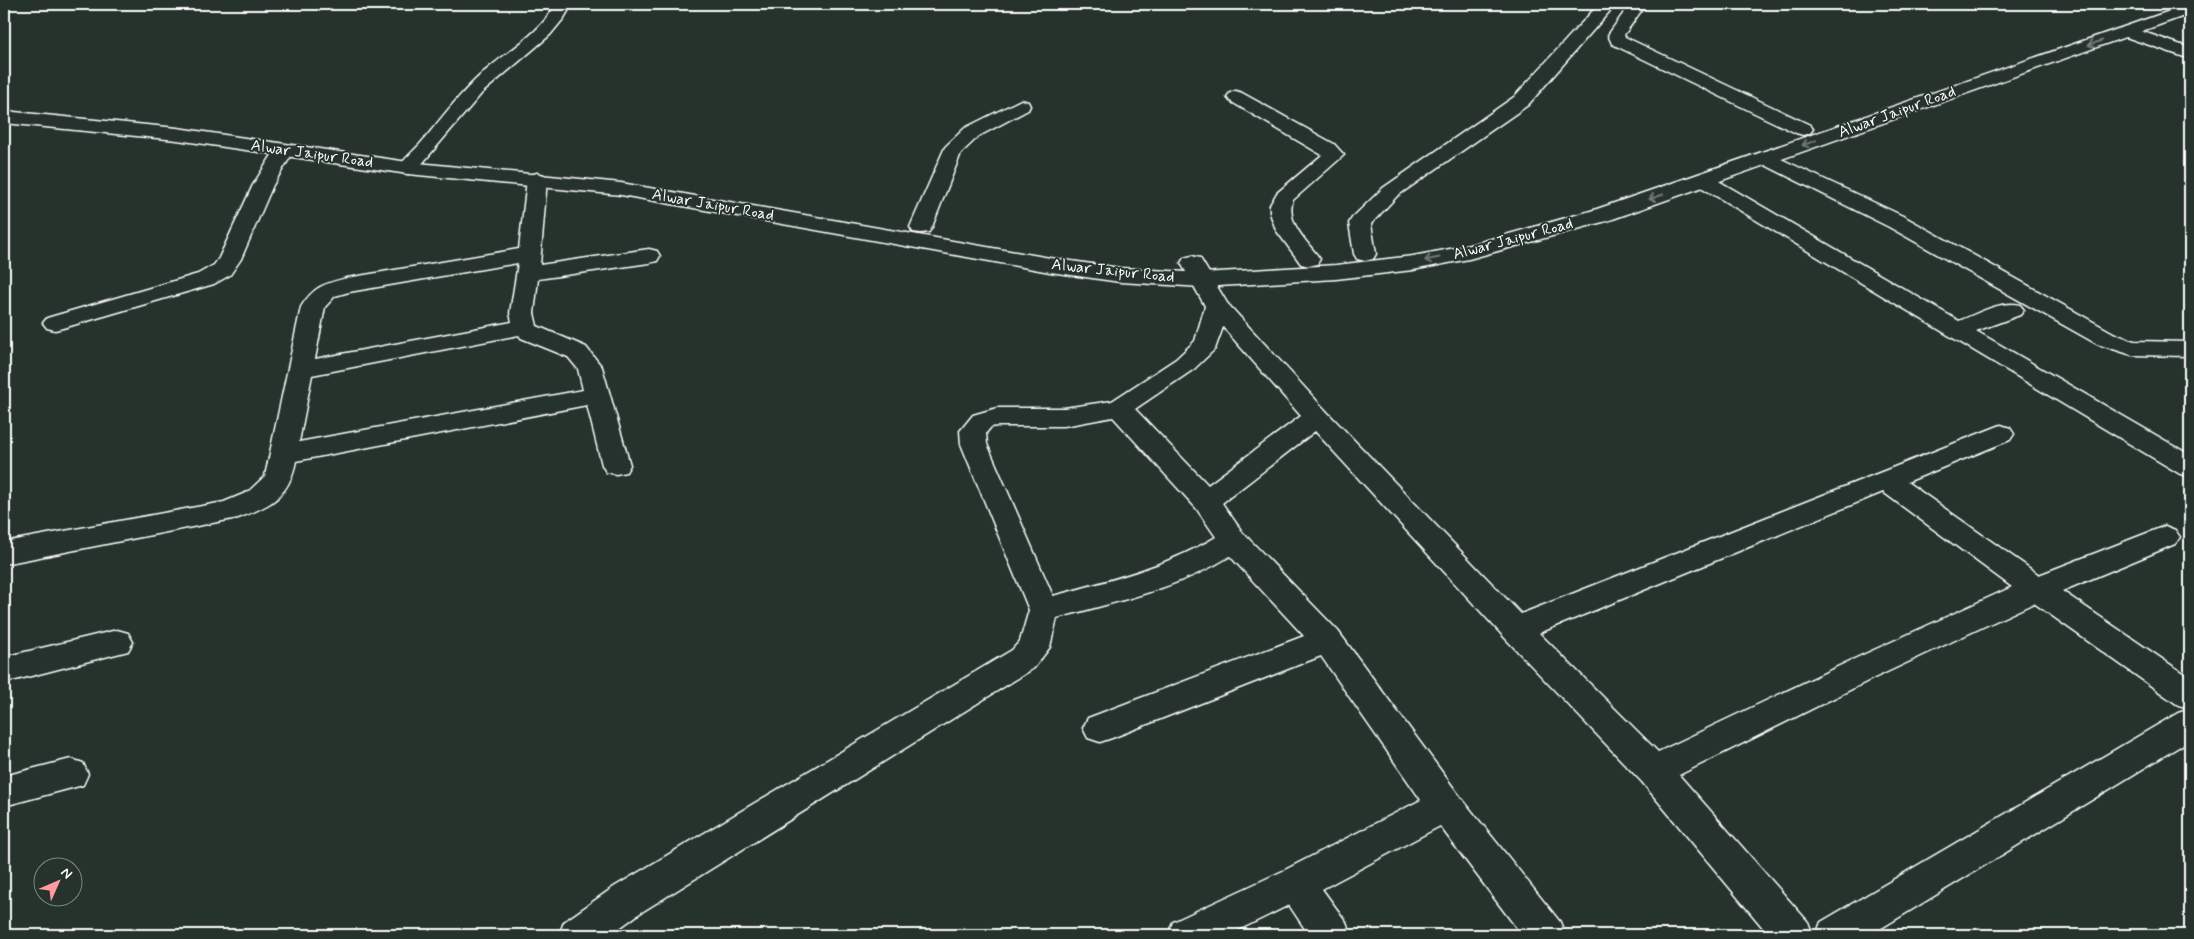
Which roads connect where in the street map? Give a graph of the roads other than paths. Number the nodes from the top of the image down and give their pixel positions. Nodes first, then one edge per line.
1 (564, 4) edge
2 (1608, 4) edge
3 (1638, 4) edge
4 (2166, 4) edge
5 (2190, 9) edge
6 (2129, 32) junction
7 (2190, 54) edge
8 (1236, 97) dead end
9 (1021, 106) dead end
10 (6, 116) edge
11 (1803, 129) junction
12 (284, 150) junction
13 (1723, 156) junction
14 (1766, 158) junction
15 (414, 162) junction
16 (1742, 166) junction
17 (537, 180) junction
18 (1703, 180) junction
19 (921, 227) junction
20 (1365, 254) junction
21 (648, 256) dead end
22 (1309, 259) junction
23 (528, 264) junction
24 (1204, 283) junction
25 (2012, 310) dead end
26 (56, 323) dead end
27 (525, 327) junction
28 (1958, 329) junction
29 (2190, 349) edge
30 (301, 370) junction
31 (598, 395) junction
32 (1119, 408) junction
33 (1318, 416) junction
34 (2001, 434) dead end
35 (284, 454) junction
36 (616, 465) dead end
37 (2190, 467) edge
38 (1886, 481) junction
39 (1206, 501) junction
40 (2165, 537) dead end
41 (1233, 540) junction
42 (7, 558) edge
43 (2036, 589) junction
44 (1044, 610) junction
45 (1516, 629) junction
46 (1327, 640) junction
47 (117, 642) dead end
48 (4, 670) edge
49 (2190, 695) edge
50 (2190, 722) edge
51 (1100, 728) dead end
52 (1654, 771) junction
53 (71, 774) dead end
54 (4, 791) edge
55 (1445, 805) junction
56 (1296, 883) junction
57 (578, 935) edge
58 (1187, 935) edge
59 (1332, 935) edge
60 (1546, 935) edge
61 (1794, 935) edge
62 (1835, 935) edge

1 - 15 street
2 - 20 street
3 - 11 street
4 - 11 street, Alwar Jaipur Road
5 - 6 street, Alwar Jaipur Road
6 - 7 street
6 -> 14 street, Alwar Jaipur Road
8 - 22 street
9 - 19 street
10 - 12 street, Alwar Jaipur Road
10 - 15 street, Alwar Jaipur Road
11 - 13 street, Alwar Jaipur Road
12 - 15 street, Alwar Jaipur Road
12 - 26 street
13 - 16 street
13 - 20 street, Alwar Jaipur Road
14 - 16 street, Alwar Jaipur Road
14 - 29 street
15 - 17 street, Alwar Jaipur Road
15 - 19 street, Alwar Jaipur Road
16 - 18 street, Alwar Jaipur Road
17 - 23 street
17 - 24 street, Alwar Jaipur Road
18 -> 24 street, Alwar Jaipur Road
18 - 28 street
19 - 24 street, Alwar Jaipur Road
20 - 22 street, Alwar Jaipur Road
21 - 23 street
22 - 24 street, Alwar Jaipur Road
23 - 27 street
23 - 30 street
24 - 32 street
24 - 33 street
25 - 28 street
27 - 30 street
27 - 31 street
28 - 37 street
30 - 35 street
31 - 35 street
31 - 36 street
32 - 39 street
32 - 44 street
33 - 39 street
33 - 45 street
34 - 38 street
35 - 42 street
38 - 43 street
38 - 45 street
39 - 41 street
40 - 43 street
41 - 44 street
41 - 46 street
43 - 49 street
43 - 52 street
44 - 57 street
45 - 52 street
46 - 51 street
46 - 55 street
47 - 48 street
50 - 62 street
52 - 61 street
53 - 54 street
55 - 56 street
55 - 60 street
56 - 58 street
56 - 59 street

